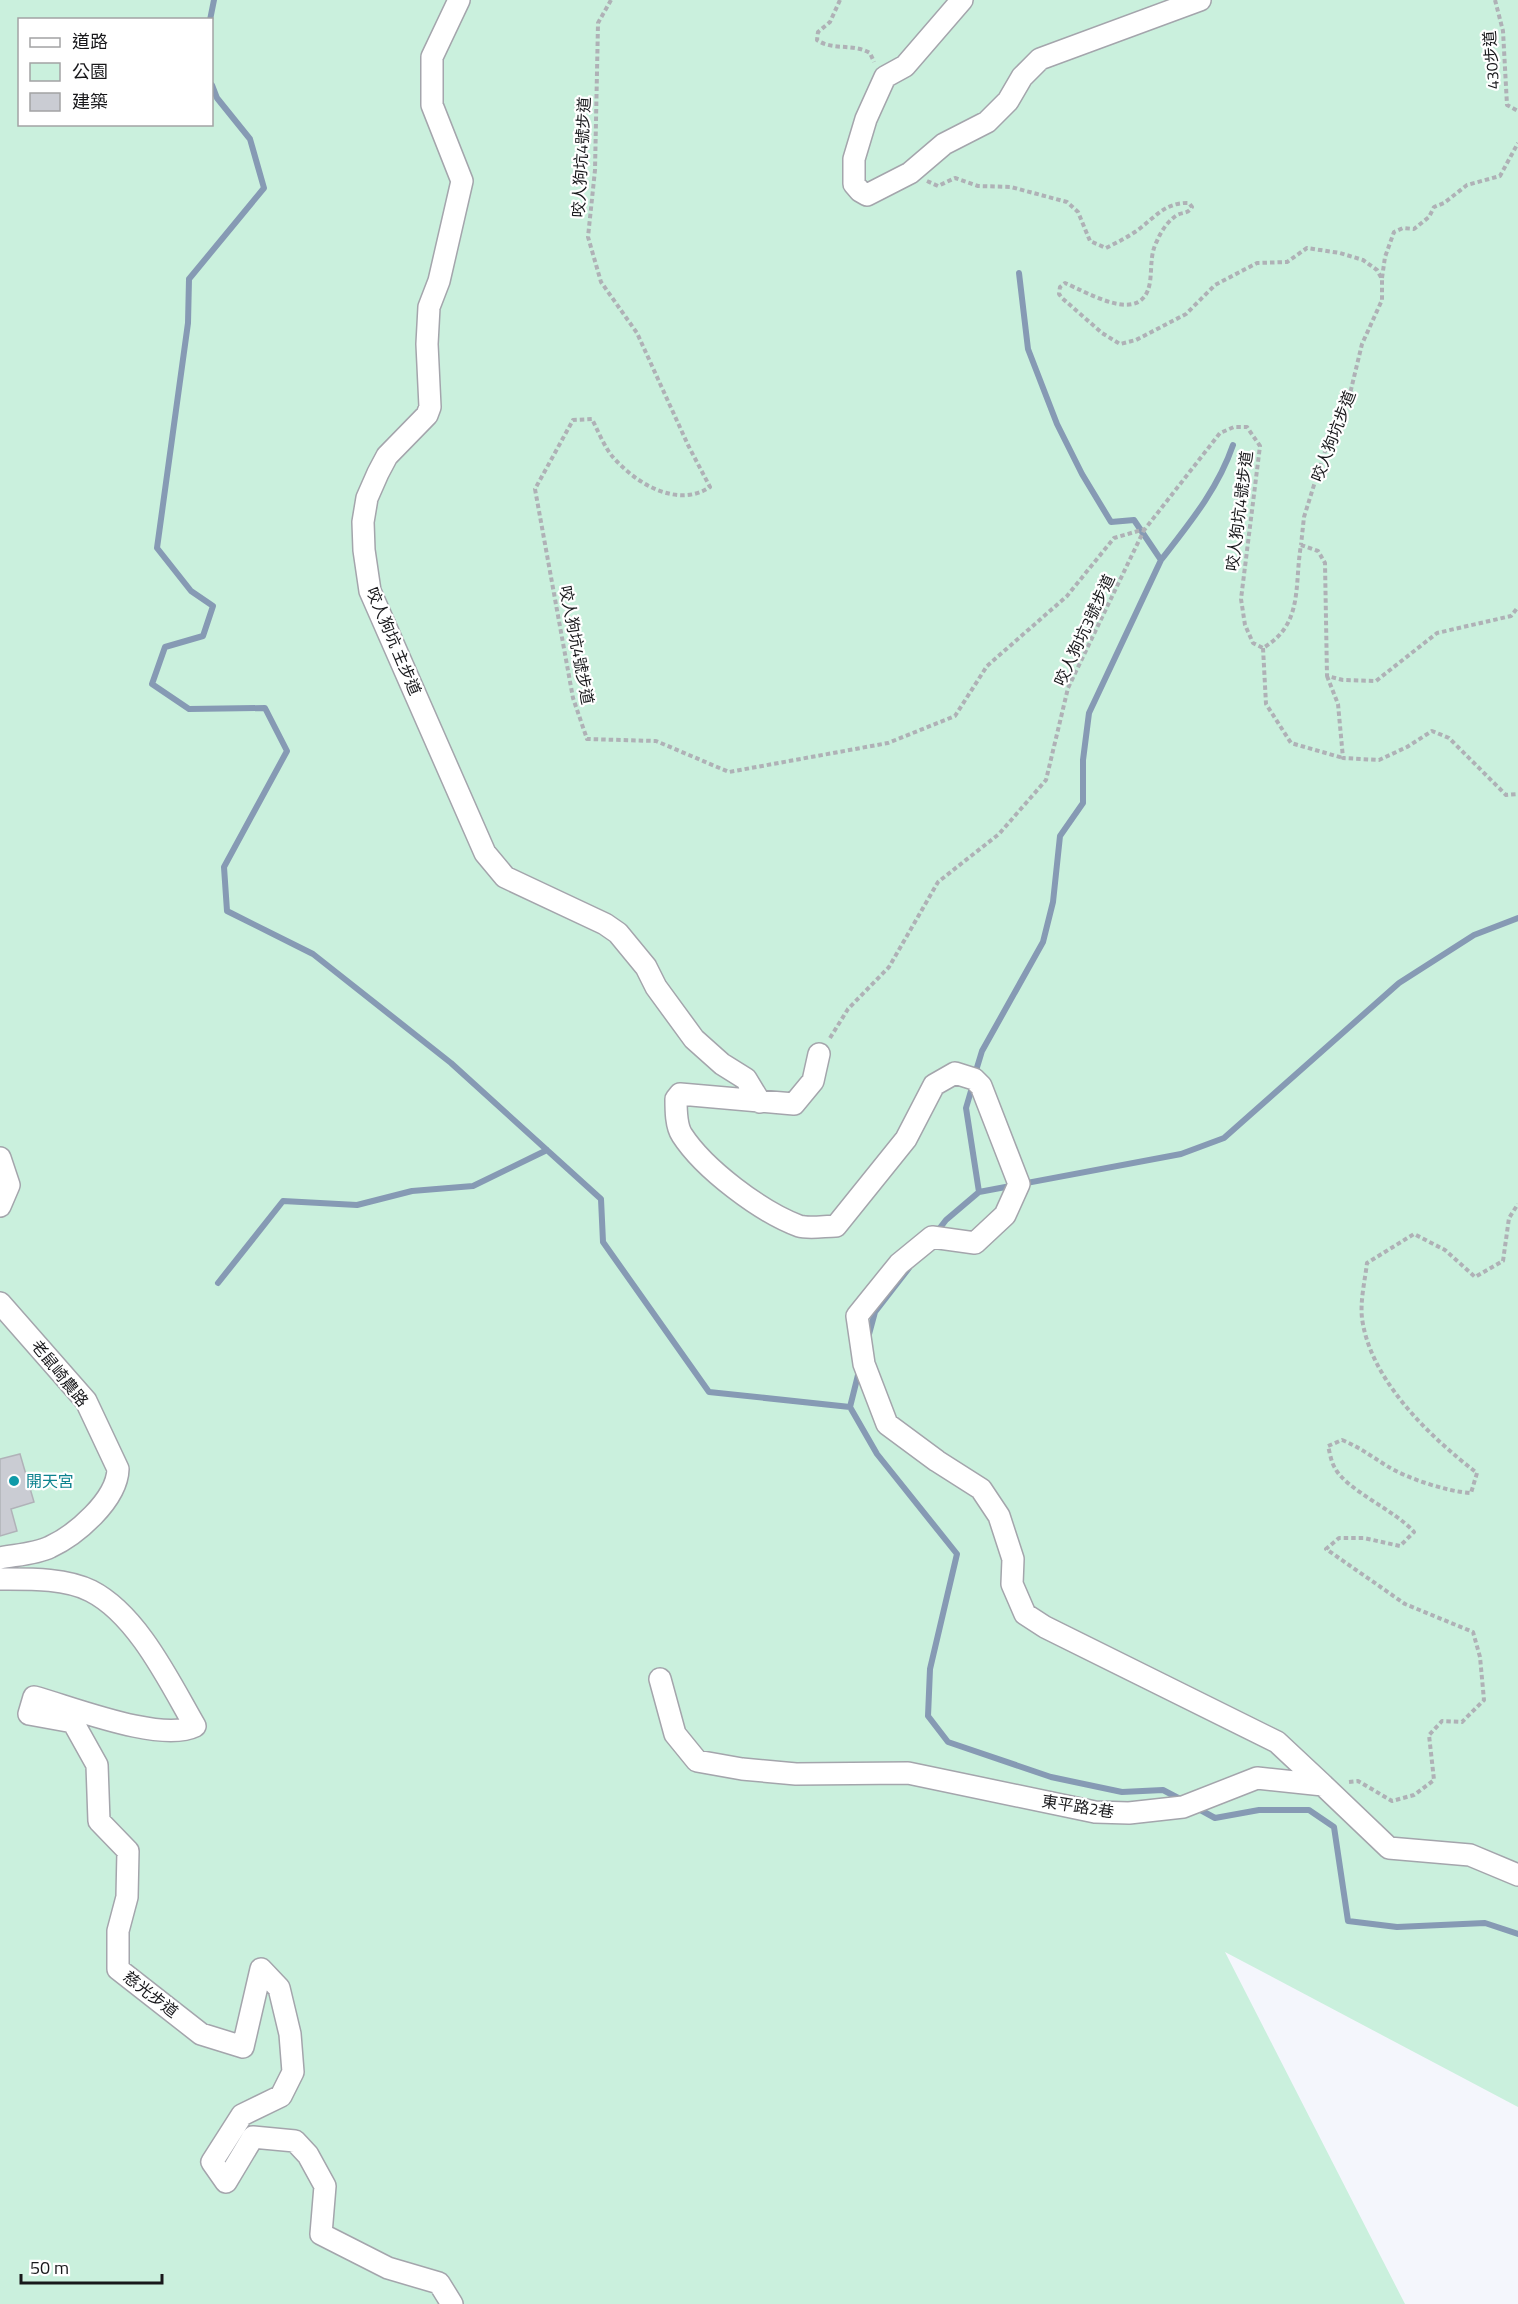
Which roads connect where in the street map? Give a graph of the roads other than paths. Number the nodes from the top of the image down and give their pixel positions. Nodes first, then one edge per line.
1 (459, 0) edge
2 (962, 0) edge
3 (1200, 0) edge
4 (819, 1054) road end
5 (760, 1102) junction
6 (0, 1158) edge
7 (0, 1206) edge
8 (0, 1303) edge
9 (0, 1558) edge
10 (0, 1580) edge
11 (660, 1679) dead end
12 (1323, 1785) junction
13 (1518, 1875) edge
14 (453, 2304) edge

1 - 5 street, 咬人狗坑 主步道
2 - 3 street
4 - 5 street
5 - 12 street
6 - 7 street
8 - 9 street, 老鼠崎農路
10 - 14 street, 慈光步道
11 - 12 street, 東平路2巷
12 - 13 street

